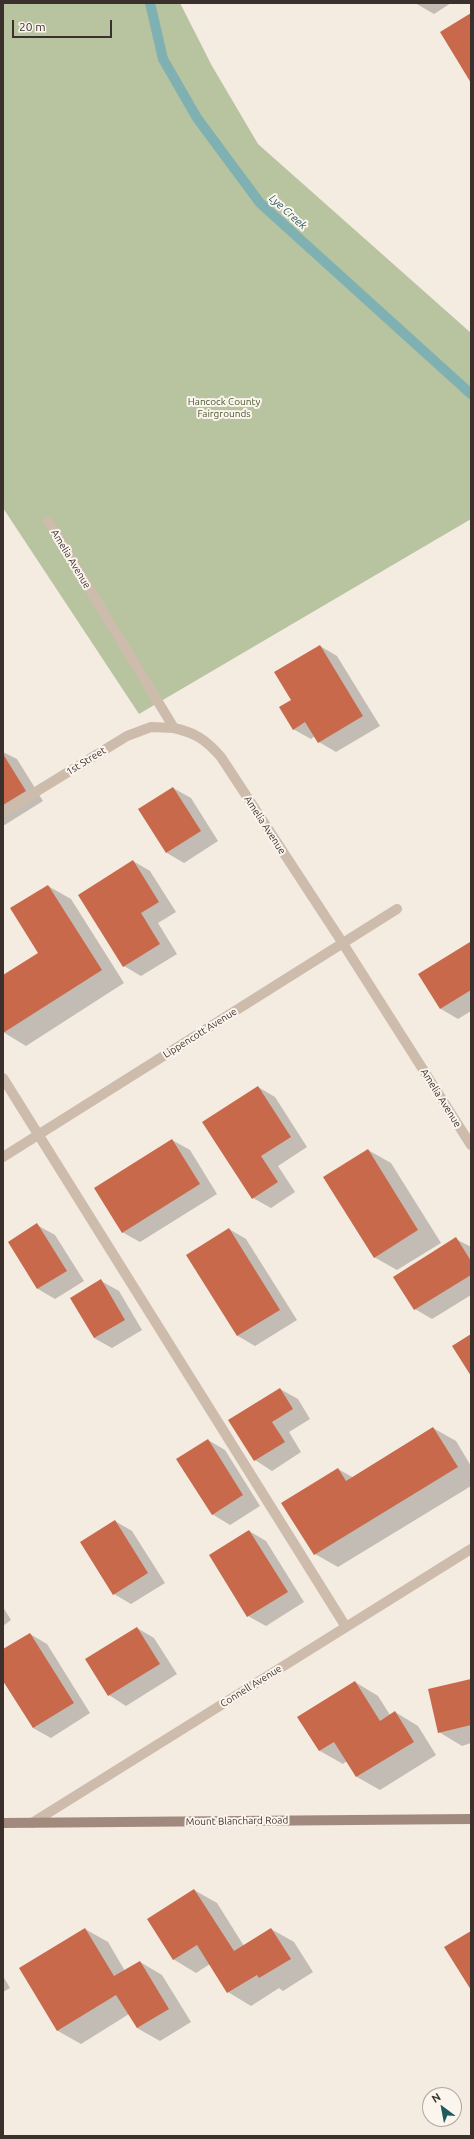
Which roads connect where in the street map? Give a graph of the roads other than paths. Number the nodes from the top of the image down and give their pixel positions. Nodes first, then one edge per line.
1 (48, 521) dead end
2 (174, 728) junction
3 (3, 812) edge
4 (397, 909) dead end
5 (342, 942) junction
6 (3, 1078) edge
7 (38, 1134) junction
8 (471, 1145) edge
9 (3, 1156) edge
10 (471, 1549) edge
11 (346, 1627) junction
12 (471, 1819) edge
13 (3, 1823) edge
14 (32, 1823) junction

1 - 2 street, Amelia Avenue
2 - 3 street, 1st Street
2 - 5 street, Amelia Avenue
4 - 5 street, Lippencott Avenue
5 - 7 street, Lippencott Avenue
5 - 8 street, Amelia Avenue
6 - 7 street
7 - 9 street, Lippencott Avenue
7 - 11 street
10 - 11 street, Connell Avenue
11 - 14 street, Connell Avenue
12 - 14 main road, Mount Blanchard Road
13 - 14 main road, Mount Blanchard Road

